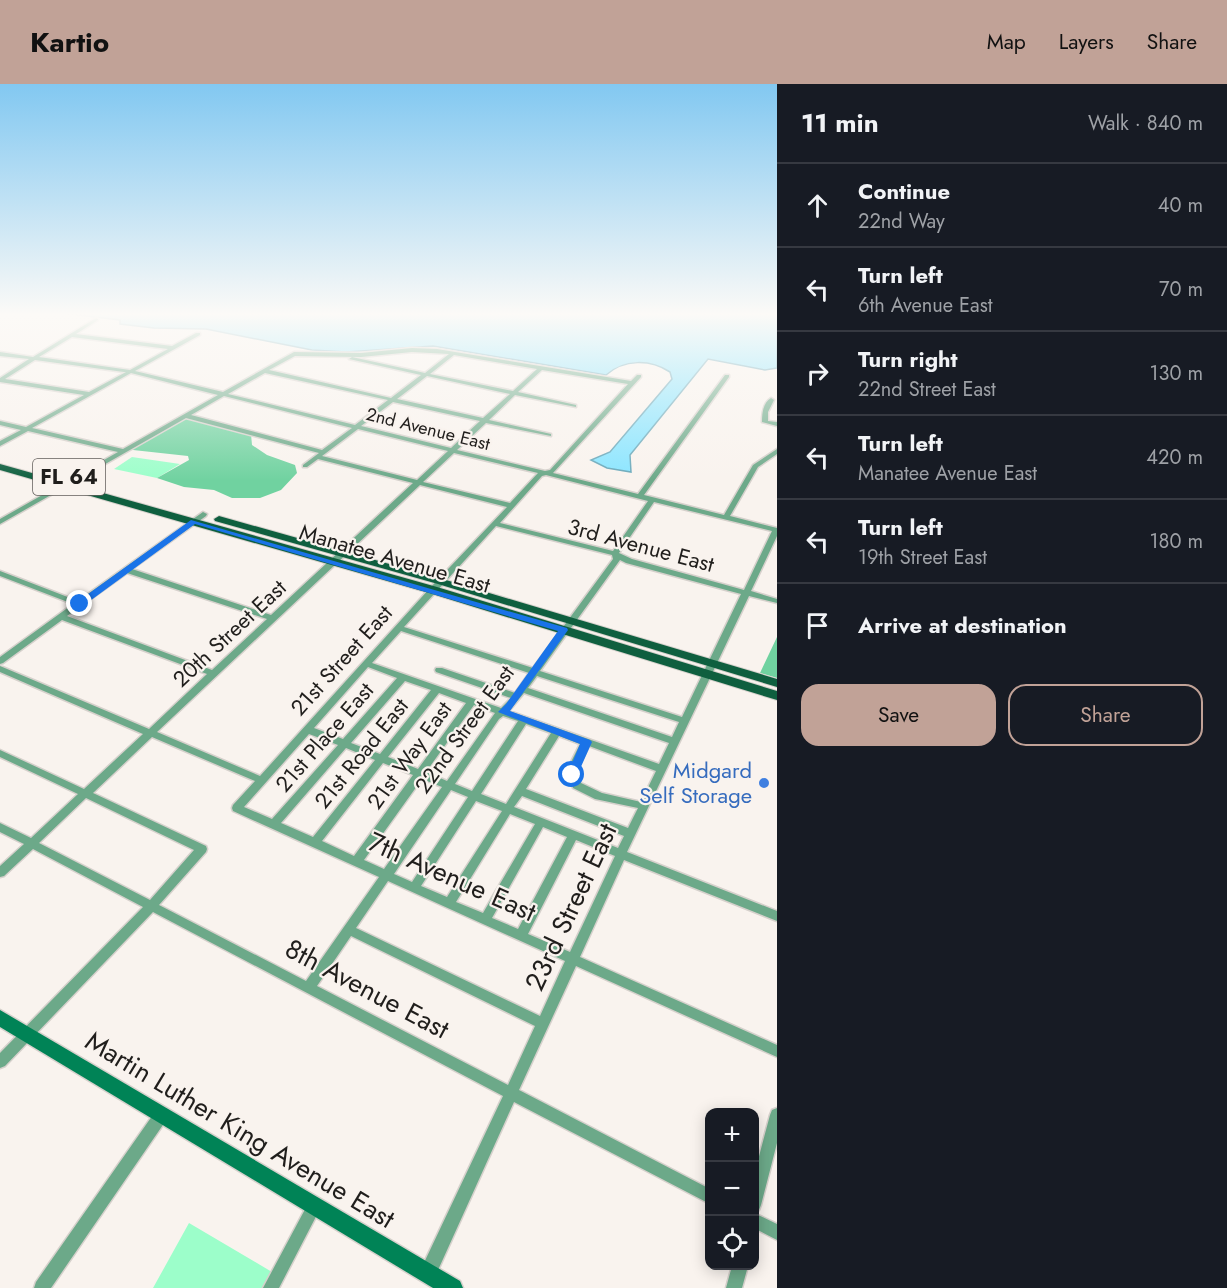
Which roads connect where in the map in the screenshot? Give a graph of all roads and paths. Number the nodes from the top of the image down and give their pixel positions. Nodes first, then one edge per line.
1 (17, 369) edge
2 (111, 369) edge
3 (135, 369) edge
4 (405, 369) edge
5 (433, 369) edge
6 (540, 369) edge
7 (548, 369) edge
8 (264, 370) joint
9 (130, 372) junction
10 (426, 375) junction
11 (639, 376) dead end
12 (727, 376) dead end
13 (0, 380) edge
14 (632, 383) junction
15 (513, 393) junction
16 (91, 394) junction
17 (223, 394) junction
18 (393, 400) junction
19 (771, 400) dead end
20 (574, 406) dead end
21 (186, 416) junction
22 (484, 420) junction
23 (0, 423) edge
24 (777, 424) edge
25 (357, 427) junction
26 (27, 429) junction
27 (549, 435) dead end
28 (0, 444) edge
29 (452, 450) junction
30 (124, 451) junction
31 (777, 451) edge
32 (324, 452) junction
33 (317, 457) junction
34 (0, 458) edge
35 (305, 466) dead end
36 (0, 467) edge
37 (547, 473) junction
38 (76, 479) junction
39 (417, 482) junction
40 (64, 485) junction
41 (640, 496) junction
42 (653, 499) junction
43 (512, 506) junction
44 (726, 517) junction
45 (198, 518) junction
46 (0, 522) edge
47 (496, 524) junction
48 (776, 530) edge
49 (615, 554) junction
50 (337, 557) junction
51 (128, 570) junction
52 (0, 573) edge
53 (438, 586) junction
54 (747, 593) junction
55 (777, 601) edge
56 (80, 604) junction
57 (62, 617) junction
58 (272, 618) junction
59 (567, 625) junction
60 (399, 628) junction
61 (0, 661) edge
62 (367, 664) junction
63 (0, 669) edge
64 (710, 669) junction
65 (439, 670) dead end
66 (535, 672) junction
67 (213, 673) junction
68 (403, 676) junction
69 (777, 683) edge
70 (437, 689) junction
71 (519, 693) junction
72 (777, 696) edge
73 (472, 701) junction
74 (503, 712) junction
75 (524, 720) junction
76 (685, 721) junction
77 (307, 729) junction
78 (556, 732) junction
79 (148, 734) junction
80 (675, 741) junction
81 (586, 742) junction
82 (344, 744) junction
83 (0, 753) edge
84 (381, 759) junction
85 (662, 769) junction
86 (420, 774) junction
87 (261, 780) junction
88 (449, 786) junction
89 (520, 790) junction
90 (83, 795) junction
91 (474, 796) junction
92 (644, 806) junction
93 (237, 808) joint
94 (508, 809) junction
95 (541, 822) junction
96 (274, 824) junction
97 (0, 827) edge
98 (631, 834) junction
99 (573, 835) junction
100 (315, 842) junction
101 (32, 843) junction
102 (621, 854) junction
103 (357, 861) junction
104 (0, 873) edge
105 (387, 875) junction
106 (414, 887) junction
107 (450, 902) junction
108 (152, 905) junction
109 (777, 916) edge
110 (486, 918) junction
111 (349, 930) junction
112 (522, 934) junction
113 (573, 958) junction
114 (309, 987) junction
115 (0, 1018) edge
116 (544, 1024) junction
117 (26, 1034) junction
118 (777, 1052) edge
119 (0, 1062) edge
120 (511, 1095) junction
121 (162, 1114) junction
122 (777, 1115) edge
123 (759, 1185) edge
124 (705, 1194) edge
125 (315, 1205) junction
126 (759, 1223) edge
127 (777, 1232) edge
128 (739, 1270) edge
129 (428, 1273) junction
130 (42, 1288) edge
131 (271, 1288) edge
132 (453, 1288) edge
133 (734, 1288) edge

1 - 13 street
2 - 9 street, 2nd Avenue East
3 - 9 street
4 - 10 street
5 - 10 street
6 - 15 street, 20th Street East
7 - 14 street
8 - 17 street
8 - 18 street
9 - 16 street
9 - 17 street, 2nd Avenue East
10 - 15 street
10 - 18 street
11 - 14 street, 21st Street East
12 - 41 street
13 - 16 street
14 - 37 street, 21st Street East
15 - 20 street
15 - 22 street, 20th Street East
16 - 26 street
17 - 21 street
17 - 25 street, 2nd Avenue East
18 - 22 street
18 - 25 street
19 - 24 street
21 - 30 street
21 - 32 street
22 - 27 street
22 - 29 street, 20th Street East
23 - 26 street
25 - 29 street, 2nd Avenue East
25 - 32 street
26 - 28 street
26 - 30 street
29 - 37 street, 2nd Avenue East
29 - 39 street, 20th Street East
30 - 38 street
31 - 44 street
32 - 33 street
33 - 35 street
33 - 39 street
34 - 38 main road, Manatee Avenue East / FL 64
36 - 40 main road, Manatee Avenue East / FL 64
37 - 41 street, 2nd Avenue East
37 - 43 street, 21st Street East
38 - 40 street
38 - 45 main road, Manatee Avenue East / FL 64
39 - 43 street
39 - 50 street, 20th Street East
40 - 45 main road, Manatee Avenue East / FL 64
40 - 46 street
41 - 42 street, 2nd Avenue East
42 - 44 street, 2nd Avenue East
42 - 49 street, 22nd Street East
43 - 47 street, 21st Street East
44 - 48 street, 2nd Avenue East
45 - 50 main road, Manatee Avenue East / FL 64
45 - 51 street
47 - 49 street, 3rd Avenue East
47 - 53 street, 21st Street East
48 - 54 street, 23rd Street East
49 - 54 street, 3rd Avenue East
49 - 59 street, 22nd Street East
50 - 53 main road, Manatee Avenue East / FL 64
50 - 58 street, 20th Street East
51 - 56 street
51 - 58 street
52 - 56 street
53 - 59 main road, Manatee Avenue East / FL 64
53 - 60 street, 21st Street East
54 - 55 street, 3rd Avenue East
54 - 64 street, 23rd Street East
56 - 57 street
57 - 61 street
57 - 67 street
58 - 67 street, 20th Street East
59 - 64 main road, Manatee Avenue East / FL 64
59 - 66 street, 22nd Street East
60 - 62 street, 21st Street East
60 - 66 street
62 - 68 street
62 - 77 street, 21st Street East
63 - 79 street
64 - 69 main road, Manatee Avenue East / FL 64
64 - 72 main road, Manatee Avenue East / FL 64
64 - 76 street, 23rd Street East
65 - 71 street
66 - 71 street, 22nd Street East
66 - 76 street
67 - 79 street, 20th Street East
68 - 70 street
68 - 82 street, 21st Place East
70 - 73 street
70 - 84 street, 21st Road East
71 - 74 street, 22nd Street East
71 - 80 street
73 - 74 street
73 - 86 street, 21st Way East
74 - 75 street
74 - 88 street, 22nd Street East
75 - 78 street
75 - 91 street
76 - 80 street, 23rd Street East
77 - 82 street
77 - 87 street, 21st Street East
78 - 81 street
78 - 89 street
79 - 87 street
79 - 90 street, 20th Street East
80 - 85 street, 23rd Street East
81 - 85 street
81 - 92 street
82 - 84 street
82 - 96 street, 21st Place East
83 - 90 street
84 - 86 street
84 - 100 street, 21st Road East
85 - 92 street, 23rd Street East
86 - 88 street
86 - 103 street, 21st Way East
87 - 93 street, 21st Street East
88 - 91 street
88 - 105 street, 22nd Street East
89 - 94 street
89 - 98 street
90 - 101 street, 20th Street East
90 - 108 street
91 - 94 street
91 - 106 street
92 - 98 street, 23rd Street East
93 - 96 street, 7th Avenue East
94 - 95 street
94 - 107 street
95 - 99 street
95 - 110 street
96 - 100 street, 7th Avenue East
97 - 101 street, 8th Avenue East
98 - 102 street, 23rd Street East
99 - 102 street
99 - 112 street
100 - 103 street, 7th Avenue East
101 - 104 street, 20th Street East
101 - 108 street, 8th Avenue East
102 - 109 street
102 - 113 street, 23rd Street East
103 - 105 street, 7th Avenue East
105 - 106 street, 7th Avenue East
105 - 111 street, 22nd Street East
106 - 107 street, 7th Avenue East
107 - 110 street, 7th Avenue East
108 - 114 street, 8th Avenue East
108 - 117 street
110 - 112 street, 7th Avenue East
111 - 114 street, 22nd Street East
111 - 116 street
112 - 113 street, 7th Avenue East
113 - 116 street, 23rd Street East
113 - 118 street, 7th Avenue East
114 - 120 street, 8th Avenue East
115 - 117 street, Martin Luther King Avenue East
116 - 120 street, 23rd Street East
117 - 119 street
117 - 121 street, Martin Luther King Avenue East
120 - 124 street, 8th Avenue East
120 - 129 street, 23rd Street East
121 - 125 street, Martin Luther King Avenue East
121 - 130 street
122 - 123 street
125 - 129 street, Martin Luther King Avenue East
125 - 131 street
126 - 127 street
128 - 133 street
129 - 132 street, Martin Luther King Avenue East

